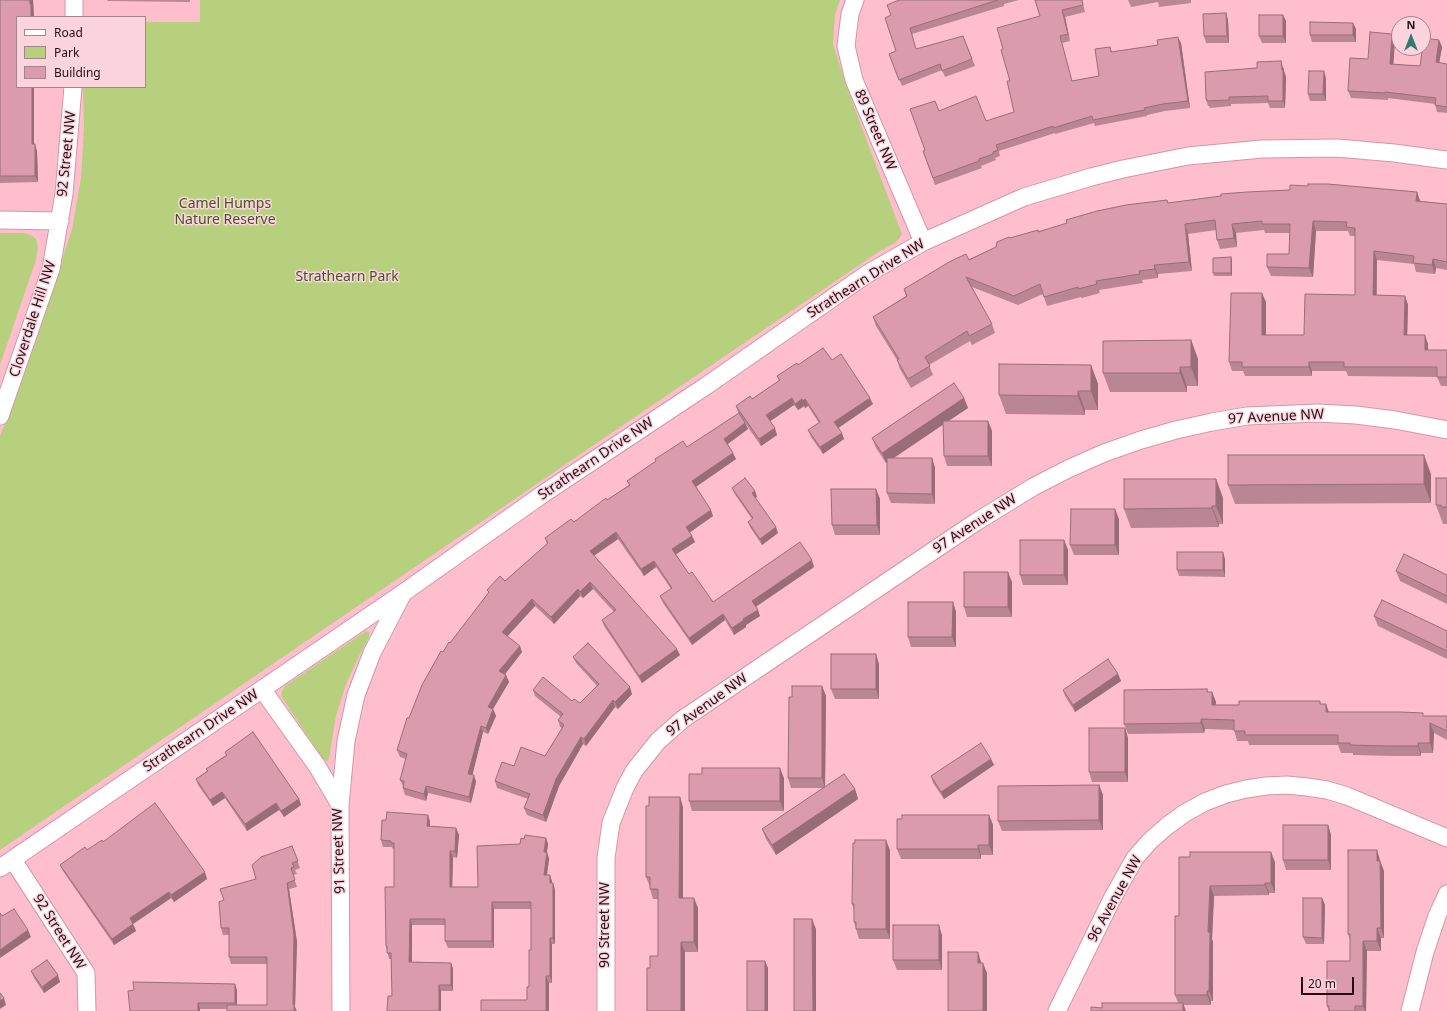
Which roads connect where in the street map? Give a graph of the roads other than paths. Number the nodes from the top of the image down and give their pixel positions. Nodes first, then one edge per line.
1 (74, 0) edge
2 (853, 7) edge
3 (74, 16) edge
4 (73, 88) edge
5 (1447, 160) edge
6 (0, 220) edge
7 (60, 221) junction
8 (923, 242) junction
9 (0, 416) edge
10 (1447, 430) edge
11 (403, 594) junction
12 (262, 689) junction
13 (340, 805) junction
14 (1447, 838) edge
15 (608, 839) joint
16 (6, 864) edge
17 (1447, 894) edge
18 (86, 1011) edge
19 (341, 1011) edge
20 (606, 1011) edge
21 (1057, 1011) edge
22 (1410, 1011) edge

1 - 3 street
2 - 8 street, 89 Street NW
4 - 7 street, 92 Street NW
5 - 8 street, Strathearn Drive NW
6 - 7 street
7 - 9 street, Cloverdale Hill NW
8 - 11 street, Strathearn Drive NW
10 - 15 street, 97 Avenue NW
11 - 12 street, Strathearn Drive NW
11 - 13 street, Strathearn Drive NW
12 - 13 street, 91 Street NW
12 - 16 street, Strathearn Drive NW
13 - 19 street, 91 Street NW
14 - 21 street, 96 Avenue NW
15 - 20 street, 90 Street NW
16 - 18 street, 92 Street NW
17 - 22 street

